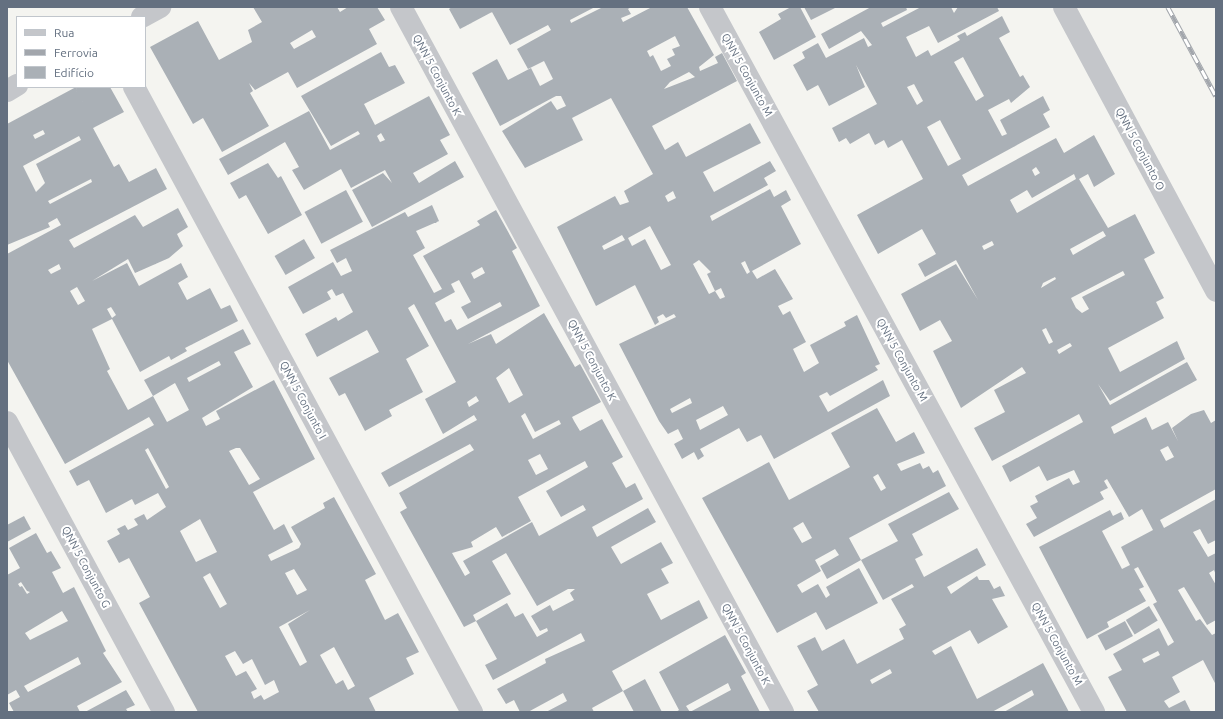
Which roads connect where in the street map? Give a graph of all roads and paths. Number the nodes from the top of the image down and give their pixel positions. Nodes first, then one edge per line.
1 (160, 7) edge
2 (401, 7) edge
3 (710, 7) edge
4 (1064, 7) edge
5 (144, 16) edge
6 (16, 86) edge
7 (135, 88) edge
8 (7, 91) edge
9 (1216, 291) edge
10 (7, 422) edge
11 (164, 712) edge
12 (472, 712) edge
13 (783, 712) edge
14 (1094, 712) edge

1 - 5 street
2 - 13 street, QNN 5 Conjunto K
3 - 14 street, QNN 5 Conjunto M
4 - 9 street, QNN 5 Conjunto O
6 - 8 street
7 - 12 street, QNN 5 Conjunto I
10 - 11 street, QNN 5 Conjunto G

